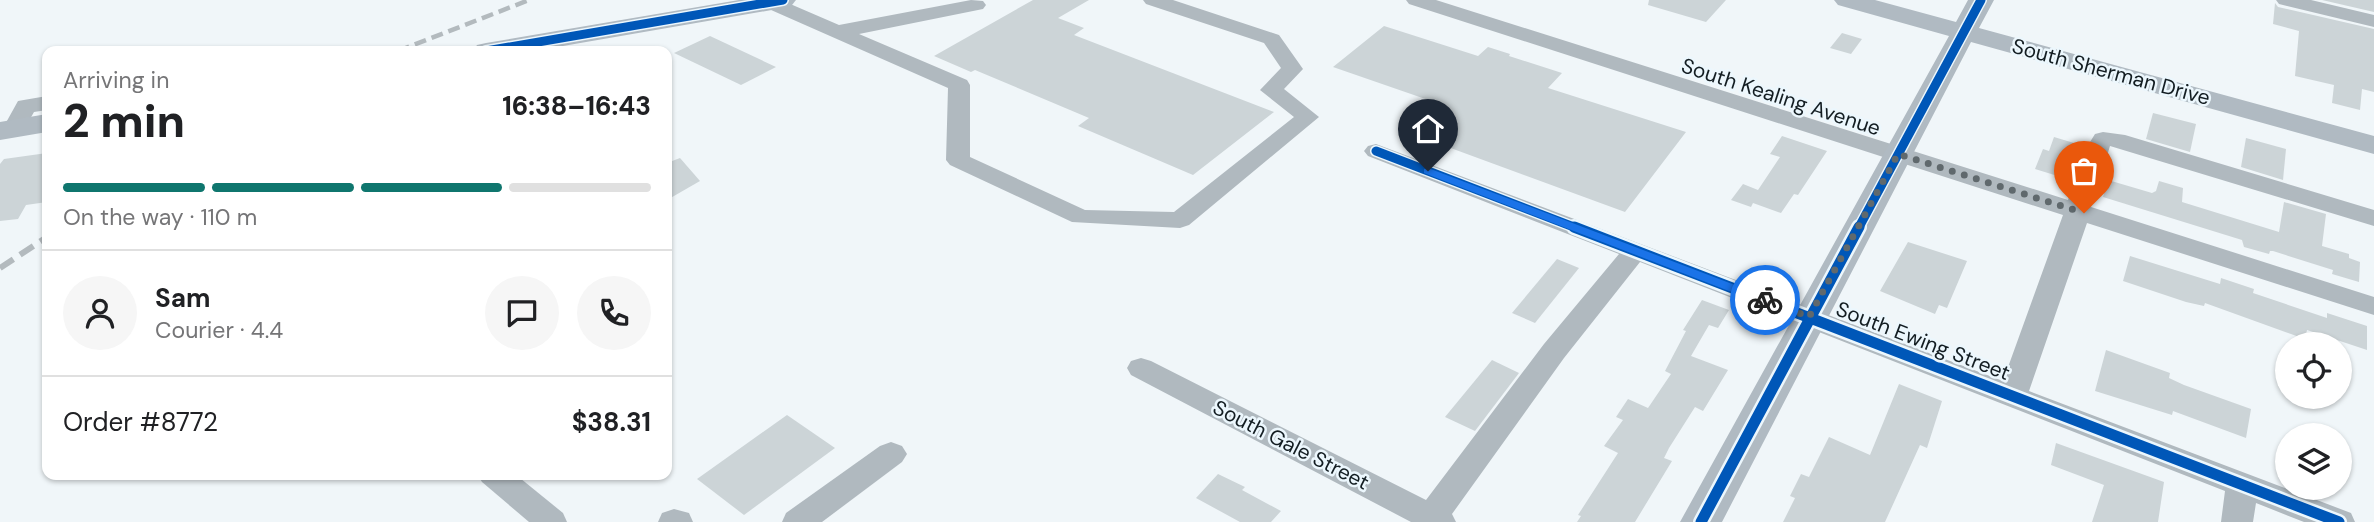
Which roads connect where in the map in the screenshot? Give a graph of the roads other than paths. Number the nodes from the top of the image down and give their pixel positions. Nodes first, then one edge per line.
1 (1001, 0) edge
2 (1153, 0) edge
3 (1416, 0) edge
4 (1847, 0) edge
5 (1981, 0) edge
6 (2286, 0) edge
7 (776, 1) edge
8 (975, 2) edge
9 (2374, 21) edge
10 (836, 32) junction
11 (1964, 32) junction
12 (515, 46) edge
13 (42, 104) edge
14 (42, 124) edge
15 (7, 130) edge
16 (2374, 145) edge
17 (1376, 151) dead end
18 (1898, 154) junction
19 (2077, 211) junction
20 (2374, 218) edge
21 (1635, 251) junction
22 (2374, 306) edge
23 (1809, 317) junction
24 (1141, 368) dead end
25 (2011, 396) junction
26 (891, 454) dead end
27 (500, 480) edge
28 (2242, 485) junction
29 (1433, 520) edge
30 (551, 522) edge
31 (798, 522) edge
32 (1701, 522) edge
33 (2237, 522) edge
34 (2339, 522) edge

1 - 8 street
2 - 10 street
3 - 18 street, South Kealing Avenue
4 - 11 main road, South Sherman Drive
5 - 11 main road
6 - 9 street
7 - 10 street
7 - 12 main road
8 - 10 street
11 - 16 main road, South Sherman Drive
11 - 18 main road
13 - 15 street
14 - 15 main road
17 - 21 street, South Ewing Street
18 - 19 street, South Kealing Avenue
18 - 23 main road
19 - 20 street
19 - 22 street, South Kealing Avenue
19 - 25 street
21 - 23 street, South Ewing Street
21 - 29 street
23 - 25 street, South Ewing Street
23 - 32 main road
24 - 29 street, South Gale Street
25 - 28 street, South Ewing Street
26 - 31 street
27 - 30 street
28 - 33 street
28 - 34 street, South Ewing Street

